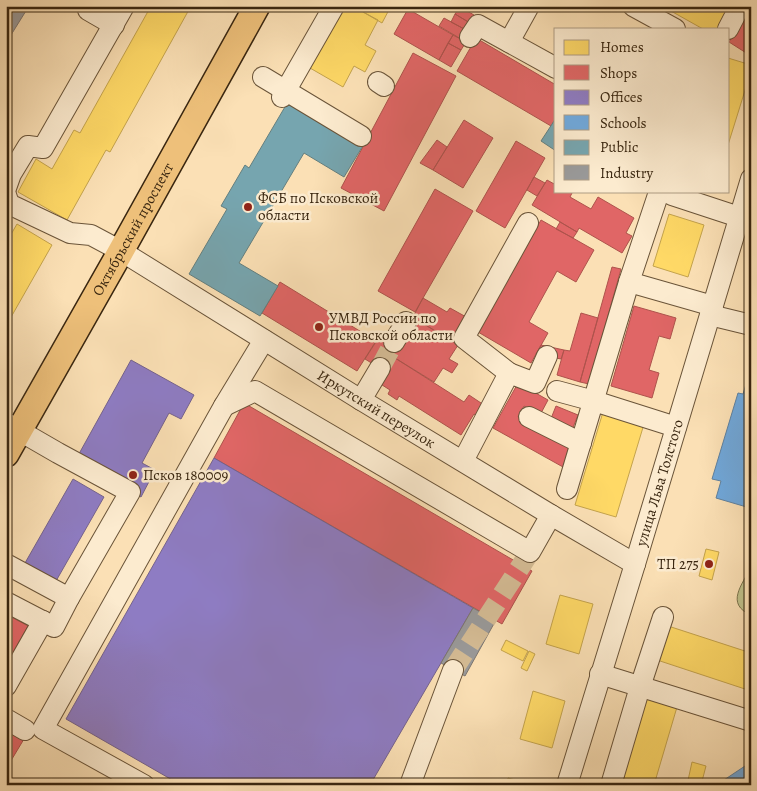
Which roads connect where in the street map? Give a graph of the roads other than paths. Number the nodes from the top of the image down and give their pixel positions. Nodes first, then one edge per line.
1 (124, 6) edge
2 (257, 6) edge
3 (334, 6) edge
4 (529, 6) edge
5 (633, 6) edge
6 (740, 6) edge
7 (88, 10) dead end
8 (114, 25) junction
9 (674, 28) edge
10 (729, 28) edge
11 (470, 37) dead end
12 (509, 42) junction
13 (554, 67) edge
14 (263, 77) dead end
15 (284, 94) junction
16 (361, 136) dead end
17 (751, 179) edge
18 (8, 191) edge
19 (666, 192) edge
20 (739, 217) junction
21 (528, 223) dead end
22 (121, 251) junction
23 (629, 282) junction
24 (711, 310) junction
25 (406, 322) dead end
26 (751, 325) edge
27 (264, 340) junction
28 (394, 342) tunnel mouth
29 (547, 356) dead end
30 (380, 368) tunnel mouth
31 (510, 372) junction
32 (557, 391) dead end
33 (361, 400) junction
34 (594, 401) junction
35 (224, 406) junction
36 (530, 417) dead end
37 (13, 427) edge
38 (676, 427) junction
39 (581, 443) junction
40 (6, 454) edge
41 (463, 461) junction
42 (567, 489) dead end
43 (551, 515) junction
44 (6, 564) edge
45 (635, 564) junction
46 (69, 598) junction
47 (6, 602) edge
48 (663, 617) dead end
49 (43, 621) junction
50 (454, 670) tunnel mouth
51 (600, 674) junction
52 (6, 686) edge
53 (640, 686) junction
54 (6, 719) edge
55 (751, 721) edge
56 (25, 730) dead end
57 (144, 785) edge
58 (410, 785) edge
59 (567, 785) edge
60 (611, 785) edge

1 - 8 street
2 - 22 main road, Октябрьский проспект
3 - 15 street
4 - 12 street
5 - 9 street
6 - 10 street
7 - 8 street
8 - 18 street
11 - 12 street
12 - 13 street
14 - 15 street
15 - 16 street
17 - 20 street, улица Льва Толстого
18 - 22 street, Иркутский переулок
19 - 20 street
19 - 23 street
20 - 24 street, улица Льва Толстого
21 - 31 street
22 - 27 street, Иркутский переулок
22 - 37 main road, Октябрьский проспект
23 - 24 street
23 - 34 street
24 - 26 street
24 - 38 street, улица Льва Толстого
25 - 28 street
27 - 33 street, Иркутский переулок
27 - 35 street
29 - 31 street
30 - 33 street
31 - 41 street
32 - 34 street
33 - 41 street, Иркутский переулок
34 - 38 street
34 - 39 street
35 - 43 street
35 - 57 street
36 - 39 street
37 - 40 main road, Октябрьский проспект
37 - 46 street
38 - 45 street, улица Льва Толстого
39 - 42 street
41 - 43 street, Иркутский переулок
43 - 45 street, Иркутский переулок
44 - 46 street
45 - 51 street, улица Льва Толстого
46 - 49 street
47 - 49 street
48 - 53 street
49 - 52 street
50 - 58 street
51 - 53 street
51 - 59 street, улица Льва Толстого
53 - 55 street
53 - 60 street
54 - 56 street

